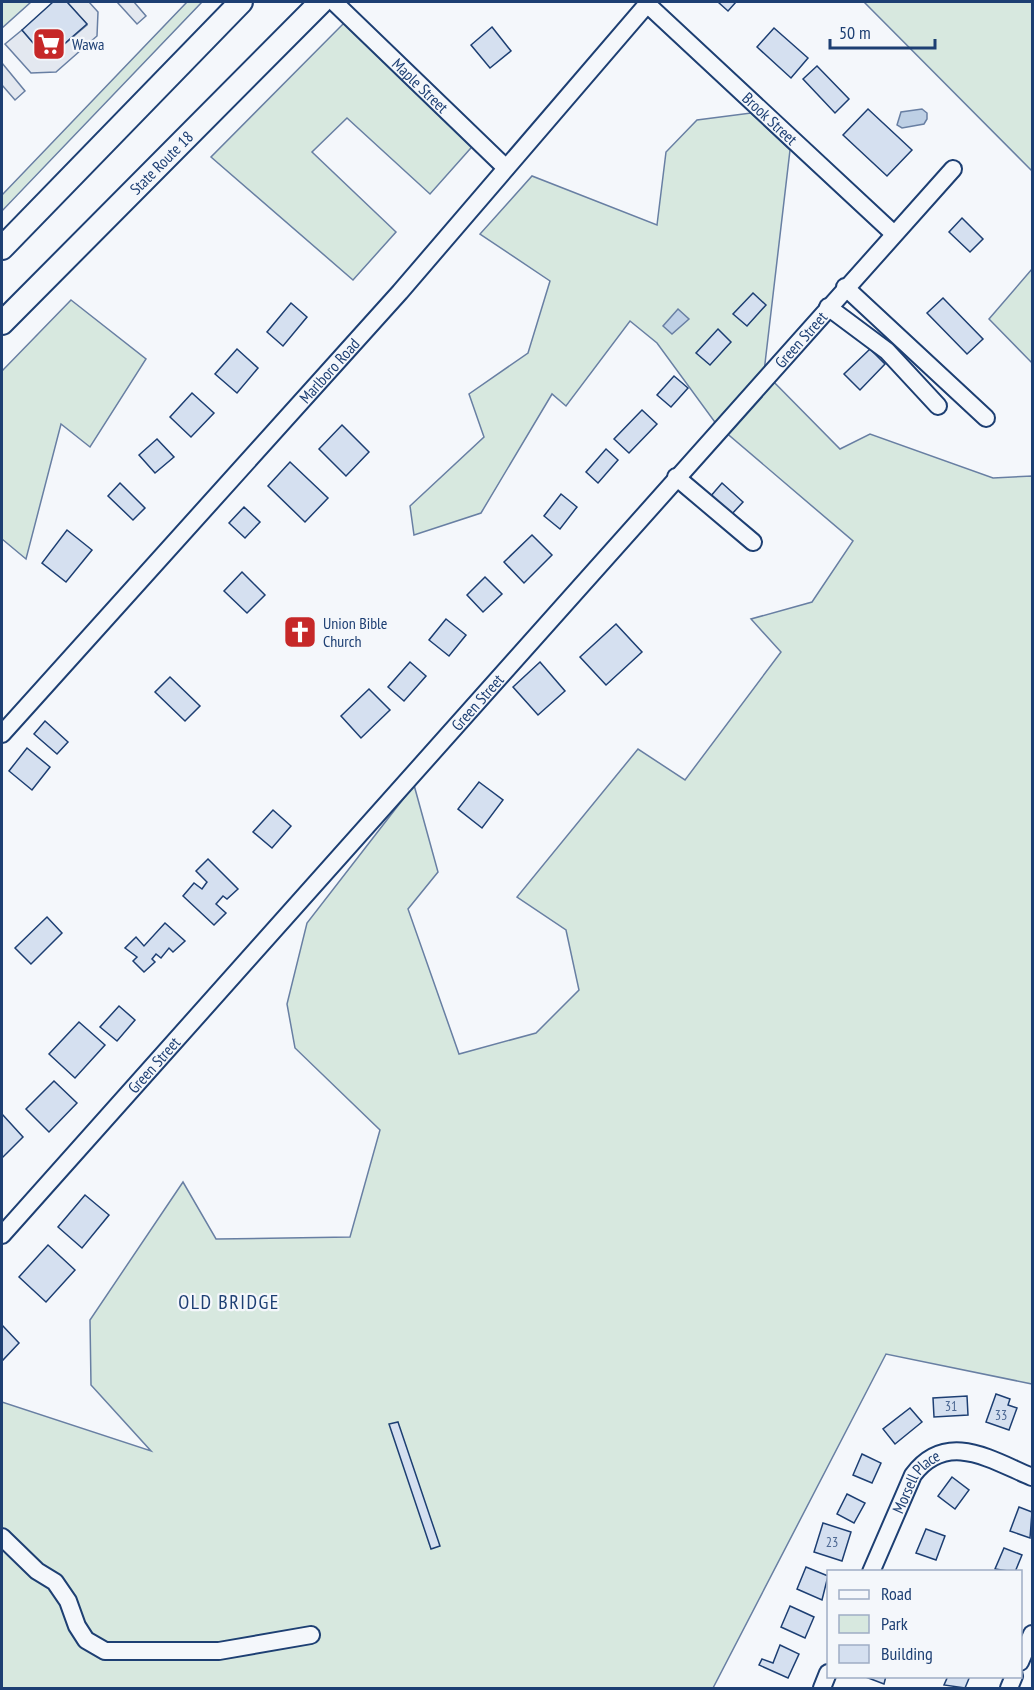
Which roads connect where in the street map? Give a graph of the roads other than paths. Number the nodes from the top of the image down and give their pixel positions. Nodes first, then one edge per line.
1 (241, 2) edge
2 (321, 2) edge
3 (334, 2) edge
4 (648, 3) edge
5 (506, 168) junction
6 (952, 169) dead end
7 (893, 233) junction
8 (2, 248) edge
9 (845, 287) junction
10 (828, 307) junction
11 (2, 323) edge
12 (938, 406) dead end
13 (986, 418) dead end
14 (676, 477) junction
15 (753, 542) dead end
16 (2, 734) edge
17 (2, 1235) edge
18 (1032, 1477) edge
19 (2, 1537) edge
20 (872, 1570) edge
21 (311, 1635) dead end
22 (1031, 1641) edge
23 (1022, 1658) edge

1 - 8 highway
2 - 11 highway, State Route 18
3 - 5 street, Maple Street
4 - 5 street, Marlboro Road
4 - 7 street, Brook Street
5 - 16 street, Marlboro Road
6 - 7 street, Green Street
7 - 9 street, Green Street
9 - 10 street, Green Street
9 - 13 street
10 - 12 street
10 - 14 street, Green Street
14 - 15 street
14 - 17 street, Green Street
18 - 20 street, Morsell Place
19 - 21 street
22 - 23 street

